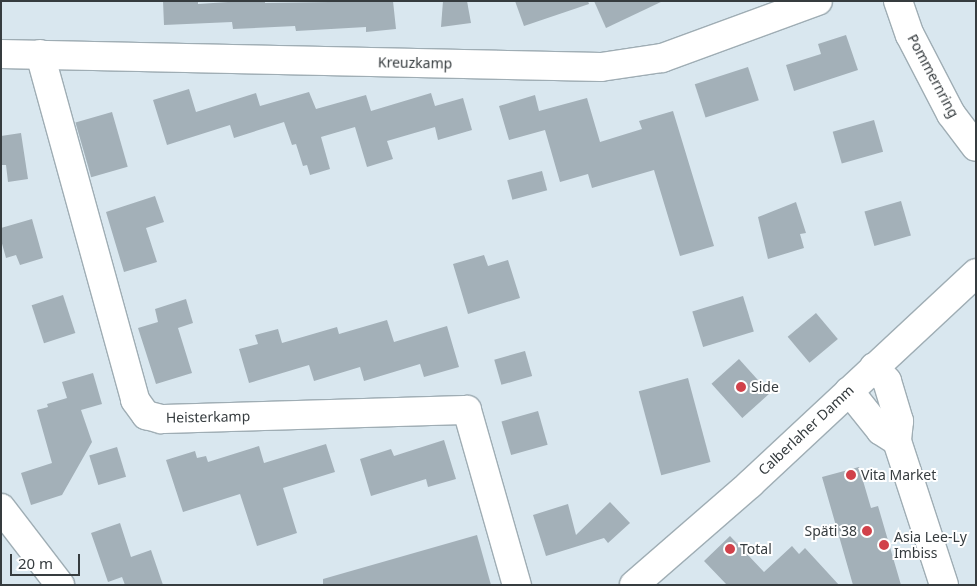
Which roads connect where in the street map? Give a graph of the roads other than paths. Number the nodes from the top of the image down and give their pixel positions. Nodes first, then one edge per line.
1 (818, 1) edge
2 (898, 1) edge
3 (1, 54) edge
4 (40, 54) junction
5 (976, 147) edge
6 (976, 273) edge
7 (874, 366) junction
8 (849, 391) junction
9 (897, 441) junction
10 (1, 508) edge
11 (60, 585) edge
12 (517, 585) edge
13 (634, 585) edge
14 (944, 585) edge

1 - 4 street, Kreuzkamp
2 - 5 street, Pommernring
3 - 4 street, Kreuzkamp
4 - 12 street, Heisterkamp
6 - 7 street, Calberlaher Damm
7 - 8 street, Calberlaher Damm
7 - 9 street
8 - 9 street
8 - 13 street, Calberlaher Damm
9 - 14 street
10 - 11 street

